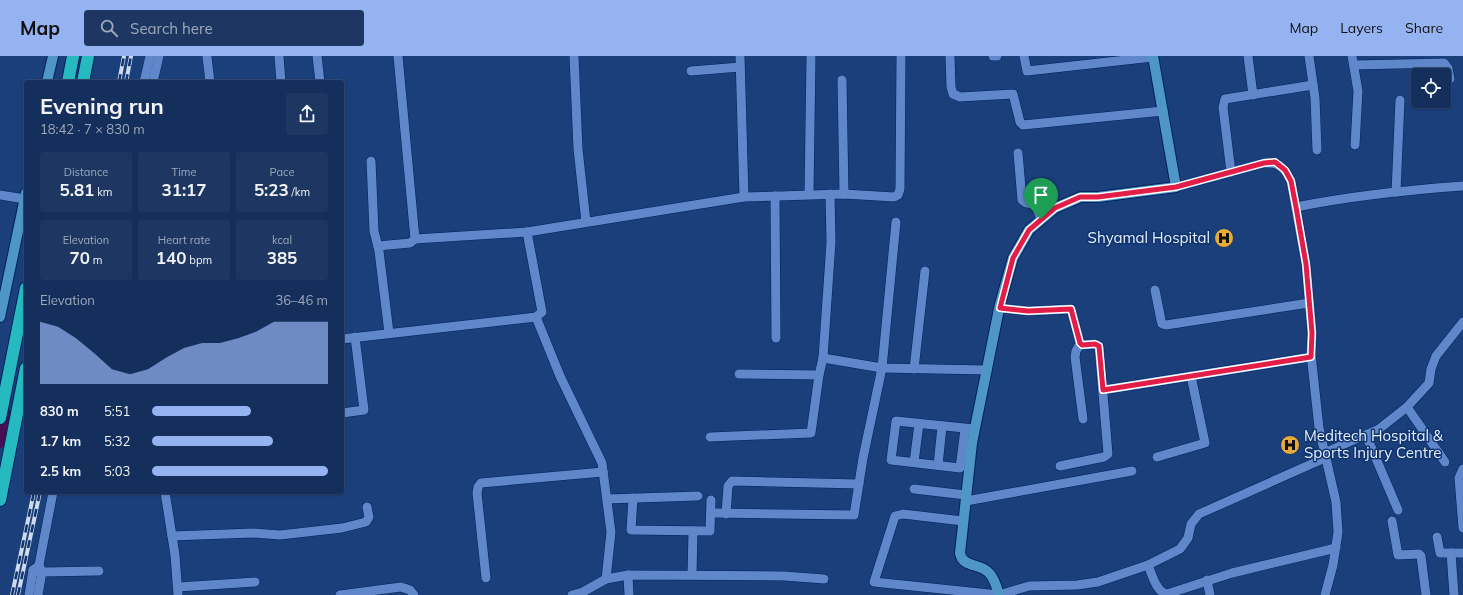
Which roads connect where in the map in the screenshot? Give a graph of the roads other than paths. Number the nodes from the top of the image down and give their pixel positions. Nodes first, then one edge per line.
1 (53, 56) edge
2 (73, 56) edge
3 (88, 56) edge
4 (150, 56) edge
5 (159, 56) edge
6 (279, 56) edge
7 (317, 56) edge
8 (398, 56) edge
9 (574, 56) edge
10 (740, 56) edge
11 (811, 56) edge
12 (901, 56) edge
13 (950, 56) edge
14 (993, 56) edge
15 (997, 56) edge
16 (1024, 56) edge
17 (1248, 56) edge
18 (1309, 56) edge
19 (208, 57) dead end
20 (1153, 57) edge
21 (1353, 61) edge
22 (740, 67) junction
23 (1447, 68) edge
24 (690, 71) dead end
25 (47, 80) edge
26 (68, 80) edge
27 (83, 80) edge
28 (144, 80) edge
29 (153, 80) edge
30 (210, 80) edge
31 (281, 80) edge
32 (320, 80) edge
33 (842, 80) dead end
34 (1313, 86) junction
35 (1253, 94) junction
36 (1400, 100) dead end
37 (1162, 111) junction
38 (1355, 145) dead end
39 (1317, 150) dead end
40 (1018, 153) dead end
41 (371, 161) dead end
42 (1231, 172) junction
43 (1463, 186) edge
44 (1176, 187) junction
45 (1396, 192) junction
46 (809, 194) junction
47 (830, 194) junction
48 (844, 194) junction
49 (0, 195) edge
50 (24, 196) edge
51 (775, 196) junction
52 (744, 197) junction
53 (24, 201) edge
54 (1296, 207) junction
55 (1041, 219) junction
56 (586, 222) junction
57 (896, 222) dead end
58 (527, 232) junction
59 (415, 239) junction
60 (378, 246) junction
61 (925, 272) dead end
62 (1155, 290) dead end
63 (24, 298) edge
64 (1309, 303) junction
65 (1000, 308) junction
66 (0, 317) edge
67 (536, 317) junction
68 (1463, 322) edge
69 (389, 333) junction
70 (355, 337) junction
71 (776, 338) dead end
72 (344, 339) edge
73 (1080, 344) junction
74 (1311, 357) junction
75 (823, 358) junction
76 (882, 368) junction
77 (914, 369) junction
78 (987, 370) junction
79 (739, 374) dead end
80 (819, 375) junction
81 (1191, 376) junction
82 (24, 378) edge
83 (1103, 390) junction
84 (1408, 407) junction
85 (344, 413) edge
86 (0, 418) edge
87 (1083, 419) dead end
88 (919, 424) junction
89 (942, 427) junction
90 (970, 429) junction
91 (1366, 435) junction
92 (710, 437) dead end
93 (1324, 455) junction
94 (1157, 457) dead end
95 (914, 462) junction
96 (1445, 462) dead end
97 (938, 465) junction
98 (1060, 466) dead end
99 (1463, 469) edge
100 (603, 472) junction
101 (1132, 472) dead end
102 (859, 484) junction
103 (914, 489) dead end
104 (53, 494) edge
105 (165, 494) edge
106 (698, 496) dead end
107 (633, 498) junction
108 (966, 498) junction
109 (607, 499) junction
110 (0, 500) edge
111 (710, 500) dead end
112 (367, 507) dead end
113 (1398, 510) dead end
114 (964, 521) junction
115 (1392, 521) dead end
116 (1463, 528) edge
117 (693, 531) junction
118 (172, 536) junction
119 (1437, 537) dead end
120 (1336, 548) junction
121 (1451, 553) junction
122 (1463, 553) edge
123 (1148, 565) junction
124 (38, 569) junction
125 (99, 571) dead end
126 (628, 575) junction
127 (692, 575) junction
128 (486, 578) dead end
129 (606, 579) junction
130 (824, 579) dead end
131 (1207, 580) junction
132 (255, 582) dead end
133 (178, 591) edge
134 (1161, 593) edge
135 (29, 595) edge
136 (38, 595) edge
137 (340, 595) edge
138 (414, 595) edge
139 (572, 595) edge
140 (629, 595) edge
141 (999, 595) edge
142 (1210, 595) edge
143 (1325, 595) edge
144 (1426, 595) edge
145 (1454, 595) edge

1 - 25 street
2 - 26 highway
3 - 27 highway
4 - 28 street
5 - 29 street
6 - 31 street
7 - 32 street
8 - 59 street
9 - 56 street
10 - 22 street
11 - 46 street
12 - 48 street
13 - 37 street
14 - 15 street
16 - 20 street
17 - 35 street
18 - 34 street
19 - 30 street
20 - 37 street
21 - 23 street
21 - 38 street
22 - 24 street
22 - 52 street
33 - 48 street
34 - 35 street
34 - 39 street
35 - 42 street
36 - 45 street
37 - 44 street
40 - 55 street
41 - 60 street
42 - 44 street
42 - 54 street
43 - 45 street
44 - 55 street
45 - 54 street
46 - 47 street
46 - 51 street
47 - 48 street
47 - 75 street
49 - 50 street
51 - 52 street
51 - 71 street
52 - 56 street
53 - 66 street
54 - 64 street
55 - 65 street
56 - 58 street
57 - 76 street
58 - 59 street
58 - 67 street
59 - 60 street
60 - 69 street
61 - 77 street
62 - 64 street
63 - 86 highway
64 - 74 street
65 - 73 street
65 - 78 street
67 - 69 street
67 - 100 street
68 - 84 street
69 - 70 street
70 - 72 street
70 - 85 street
73 - 83 street
73 - 87 street
74 - 81 street
74 - 93 street
75 - 76 street
75 - 80 street
76 - 77 street
76 - 102 street
77 - 78 street
78 - 90 street
79 - 80 street
80 - 92 street
81 - 83 street
81 - 94 street
82 - 110 highway
83 - 98 street
84 - 91 street
84 - 96 street
88 - 89 street
88 - 95 street
88 - 95 street
89 - 90 street
89 - 97 street
90 - 97 street
90 - 108 street
91 - 93 street
91 - 113 street
93 - 120 street
93 - 123 street
95 - 97 street
99 - 116 street
100 - 109 street
100 - 128 street
101 - 108 street
102 - 102 street
103 - 108 street
104 - 124 street
105 - 118 street
106 - 107 street
107 - 109 street
107 - 117 street
108 - 114 street
109 - 129 street
111 - 117 street
112 - 118 street
114 - 141 street
114 - 141 street
115 - 144 street
117 - 127 street
118 - 133 street
119 - 121 street
120 - 131 street
120 - 143 street
121 - 122 street
121 - 145 street
123 - 134 street
123 - 141 street
124 - 125 street
124 - 135 street
124 - 136 street
126 - 127 street
126 - 129 street
126 - 140 street
127 - 130 street
129 - 139 street
131 - 134 street
131 - 142 street
132 - 133 street
137 - 138 street

